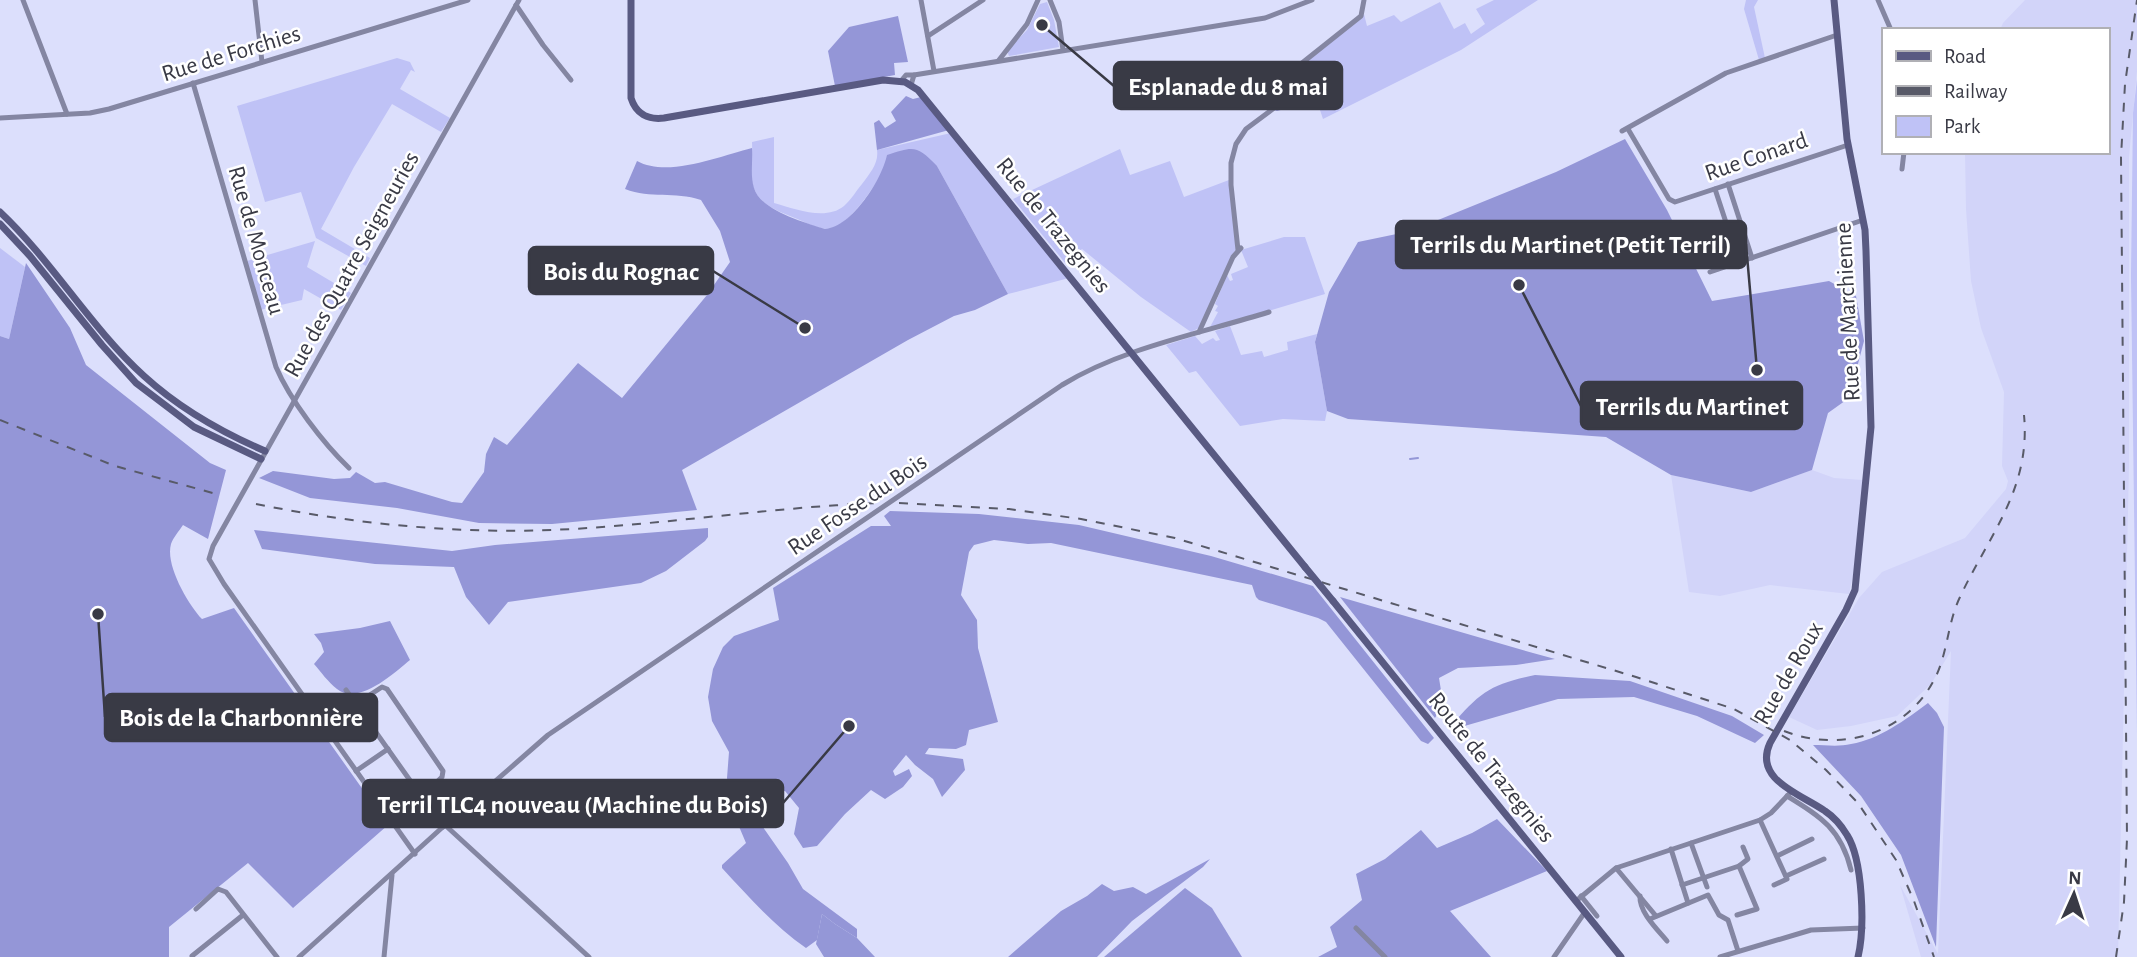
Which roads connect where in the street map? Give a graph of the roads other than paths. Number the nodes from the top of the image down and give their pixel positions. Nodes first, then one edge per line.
1 (23, 0) edge
2 (255, 0) edge
3 (468, 0) edge
4 (631, 0) edge
5 (921, 0) edge
6 (983, 0) edge
7 (1038, 0) edge
8 (1051, 0) edge
9 (1312, 0) edge
10 (1364, 0) edge
11 (1834, 0) edge
12 (1878, 0) edge
13 (518, 3) edge
14 (1890, 28) edge
15 (1837, 35) junction
16 (928, 36) junction
17 (1063, 50) junction
18 (999, 60) junction
19 (262, 62) junction
20 (934, 71) junction
21 (914, 75) junction
22 (571, 80) dead end
23 (901, 81) junction
24 (193, 83) junction
25 (911, 85) junction
26 (67, 114) junction
27 (0, 118) edge
28 (1848, 145) junction
29 (1904, 154) edge
30 (1902, 169) dead end
31 (1728, 184) junction
32 (1715, 189) junction
33 (0, 212) edge
34 (1863, 220) junction
35 (0, 224) edge
36 (1752, 258) junction
37 (1739, 262) junction
38 (1710, 272) dead end
39 (1269, 312) dead end
40 (1199, 332) junction
41 (1133, 353) junction
42 (294, 400) junction
43 (1871, 414) joint
44 (263, 455) junction
45 (349, 468) dead end
46 (1333, 601) joint
47 (346, 690) dead end
48 (356, 704) junction
49 (388, 749) junction
50 (356, 771) junction
51 (1789, 793) junction
52 (421, 797) junction
53 (1760, 820) junction
54 (444, 826) junction
55 (1812, 839) dead end
56 (1691, 843) junction
57 (1743, 847) dead end
58 (1671, 849) junction
59 (415, 854) junction
60 (1777, 856) junction
61 (1824, 859) dead end
62 (1739, 866) junction
63 (1616, 868) junction
64 (1851, 870) dead end
65 (393, 875) junction
66 (1786, 876) junction
67 (1704, 878) junction
68 (1682, 885) junction
69 (1774, 885) dead end
70 (1707, 887) dead end
71 (1640, 897) junction
72 (1578, 899) junction
73 (1688, 903) junction
74 (196, 909) dead end
75 (1585, 912) junction
76 (243, 915) junction
77 (1737, 915) dead end
78 (1597, 916) dead end
79 (1656, 916) junction
80 (1650, 919) junction
81 (1356, 928) dead end
82 (1863, 928) junction
83 (1667, 941) dead end
84 (1738, 951) junction
85 (192, 956) edge
86 (277, 957) edge
87 (299, 957) edge
88 (384, 957) edge
89 (589, 957) edge
90 (1385, 957) edge
91 (1553, 957) edge
92 (1621, 957) edge
93 (1720, 957) edge
94 (1858, 957) edge

1 - 26 street
2 - 19 street
3 - 19 street, Rue de Forchies
4 - 23 main road, Rue de Trazegnies
5 - 16 street
6 - 16 street
7 - 18 street
8 - 17 street
9 - 17 street
10 - 40 street
11 - 15 main road, Rue de Marchienne
12 - 14 street
13 - 22 street
13 - 42 street, Rue des Quatre Seigneuries
15 - 28 main road, Rue de Marchienne
15 - 32 street, Rue Conard
16 - 20 street
17 - 18 street
18 - 20 street
19 - 24 street, Rue de Forchies
20 - 21 street
21 - 23 street
21 - 25 street
23 - 25 main road, Rue de Trazegnies
24 - 26 street, Rue de Forchies
24 - 42 street, Rue de Monceau
25 - 41 main road, Rue de Trazegnies
26 - 27 street, Rue de Forchies
28 - 31 street, Rue Conard
28 - 34 main road, Rue de Marchienne
29 - 30 street
31 - 32 street, Rue Conard
31 - 36 street
32 - 37 street
33 - 44 main road
34 - 36 street
34 - 43 main road, Rue de Marchienne
35 - 44 main road
36 - 37 street
37 - 38 street
39 - 40 street, Rue Fosse du Bois
40 - 41 street, Rue Fosse du Bois
41 - 46 main road, Rue de Trazegnies, bridge
41 - 54 street, Rue Fosse du Bois
42 - 44 street, Rue des Quatre Seigneuries
42 - 45 street, Rue de Monceau
43 - 51 main road, Rue de Roux
44 - 50 street, Rue des Quatre Seigneuries
46 - 72 main road, Route de Trazegnies
47 - 48 street
48 - 49 street
48 - 52 street
49 - 50 street
49 - 52 street
50 - 59 street
51 - 53 street
51 - 64 street, Rue de Roux
51 - 82 main road, Rue de Roux
52 - 54 street
53 - 56 street
53 - 60 street
54 - 59 street, Rue Fosse du Bois
54 - 89 street
55 - 60 street
56 - 58 street
56 - 67 street
57 - 62 street
58 - 63 street
58 - 68 street
59 - 65 street, Rue Fosse du Bois
60 - 66 street
61 - 66 street
62 - 67 street
62 - 77 street
63 - 71 street
63 - 72 street
65 - 87 street, Rue Fosse du Bois
65 - 88 street
66 - 69 street
67 - 68 street
67 - 70 street
68 - 73 street
71 - 79 street
71 - 80 street
72 - 75 main road, Route de Trazegnies
72 - 78 street
73 - 79 street
73 - 84 street
74 - 76 street
75 - 91 street
75 - 92 main road, Route de Trazegnies
76 - 85 street
76 - 86 street
79 - 80 street
80 - 83 street
81 - 90 street
82 - 84 street
82 - 94 main road, Rue de Roux
84 - 93 street

